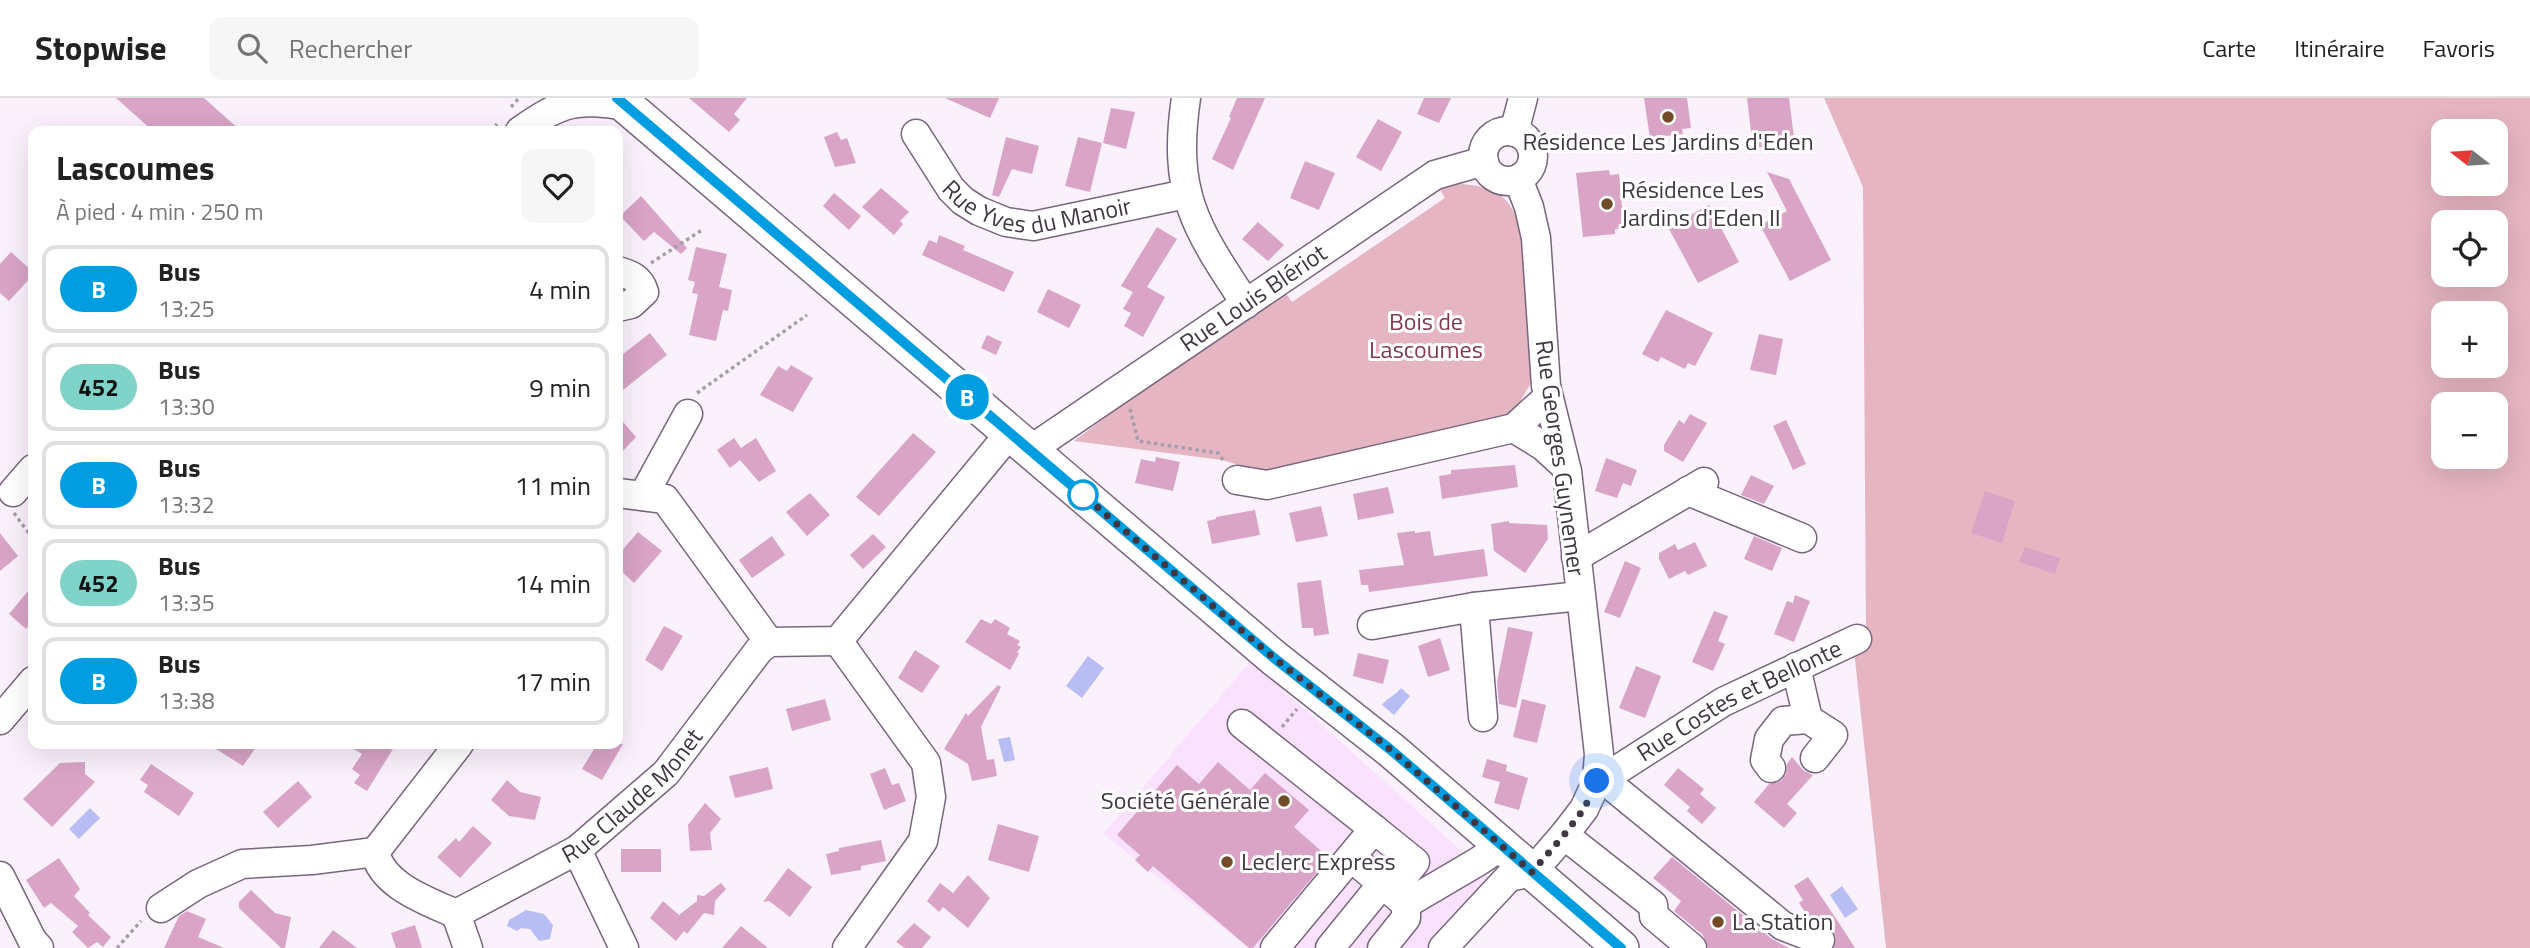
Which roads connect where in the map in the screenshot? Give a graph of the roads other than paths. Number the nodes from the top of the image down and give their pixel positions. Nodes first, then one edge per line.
1 (538, 98) edge
2 (1186, 98) edge
3 (1523, 98) edge
4 (622, 102) edge
5 (513, 126) edge
6 (528, 126) edge
7 (1514, 132) junction
8 (916, 134) dead end
9 (1484, 161) junction
10 (1518, 178) junction
11 (1186, 194) junction
12 (625, 273) edge
13 (1246, 303) junction
14 (623, 306) edge
15 (1548, 397) junction
16 (688, 414) road end
17 (1514, 428) junction
18 (1020, 442) junction
19 (1565, 466) junction
20 (28, 478) edge
21 (1237, 480) road end
22 (630, 495) edge
23 (14, 503) road end
24 (1802, 538) dead end
25 (1576, 557) junction
26 (1580, 596) junction
27 (1474, 607) junction
28 (1372, 625) dead end
29 (1857, 639) dead end
30 (838, 641) junction
31 (769, 642) junction
32 (1796, 667) junction
33 (28, 687) edge
34 (1483, 717) dead end
35 (1808, 719) junction
36 (0, 720) edge
37 (1242, 724) dead end
38 (455, 749) edge
39 (1815, 758) dead end
40 (1771, 768) dead end
41 (1600, 780) junction
42 (1374, 829) junction
43 (1564, 835) junction
44 (577, 850) junction
45 (374, 852) junction
46 (1351, 857) junction
47 (1507, 863) junction
48 (0, 876) edge
49 (1393, 893) junction
50 (161, 908) road end
51 (456, 914) junction
52 (1820, 940) dead end
53 (31, 945) edge
54 (1684, 946) edge
55 (468, 948) edge
56 (624, 948) edge
57 (847, 948) edge
58 (1275, 948) edge
59 (1330, 948) edge
60 (1382, 948) edge
61 (1443, 948) edge
62 (1593, 948) edge
63 (1621, 948) edge

1 - 5 street
2 - 11 street
3 - 7 street
4 - 6 street
4 - 18 main road
7 - 9 street
7 - 10 street
8 - 11 street, Rue Yves du Manoir
9 - 10 street
9 - 13 street, Rue Louis Blériot
10 - 15 street, Rue Georges Guynemer
11 - 13 street
12 - 14 street
13 - 18 street, Rue Louis Blériot
15 - 17 street
15 - 19 street, Rue Georges Guynemer
16 - 22 street
17 - 19 street
17 - 21 street
18 - 30 street
18 - 47 main road
19 - 25 street, Rue Georges Guynemer
20 - 23 street
22 - 31 street
24 - 25 street
25 - 26 street, Rue Georges Guynemer
26 - 27 street
26 - 41 street, Rue Georges Guynemer
27 - 28 street
27 - 34 street
29 - 32 street, Rue Costes et Bellonte
30 - 31 street
30 - 57 street
31 - 44 street, Rue Claude Monet
32 - 35 street
32 - 41 street, Rue Costes et Bellonte
33 - 36 street
35 - 39 street
35 - 40 street
37 - 42 street
38 - 45 street
41 - 43 street
41 - 52 street
42 - 46 street
42 - 49 street
43 - 47 street
43 - 54 street
44 - 51 street, Rue Claude Monet
44 - 56 street
45 - 50 street
45 - 51 street
46 - 49 street
46 - 58 street
47 - 49 street
47 - 61 street
47 - 62 main road
47 - 63 main road
48 - 53 street
49 - 59 street
49 - 60 street
51 - 55 street

